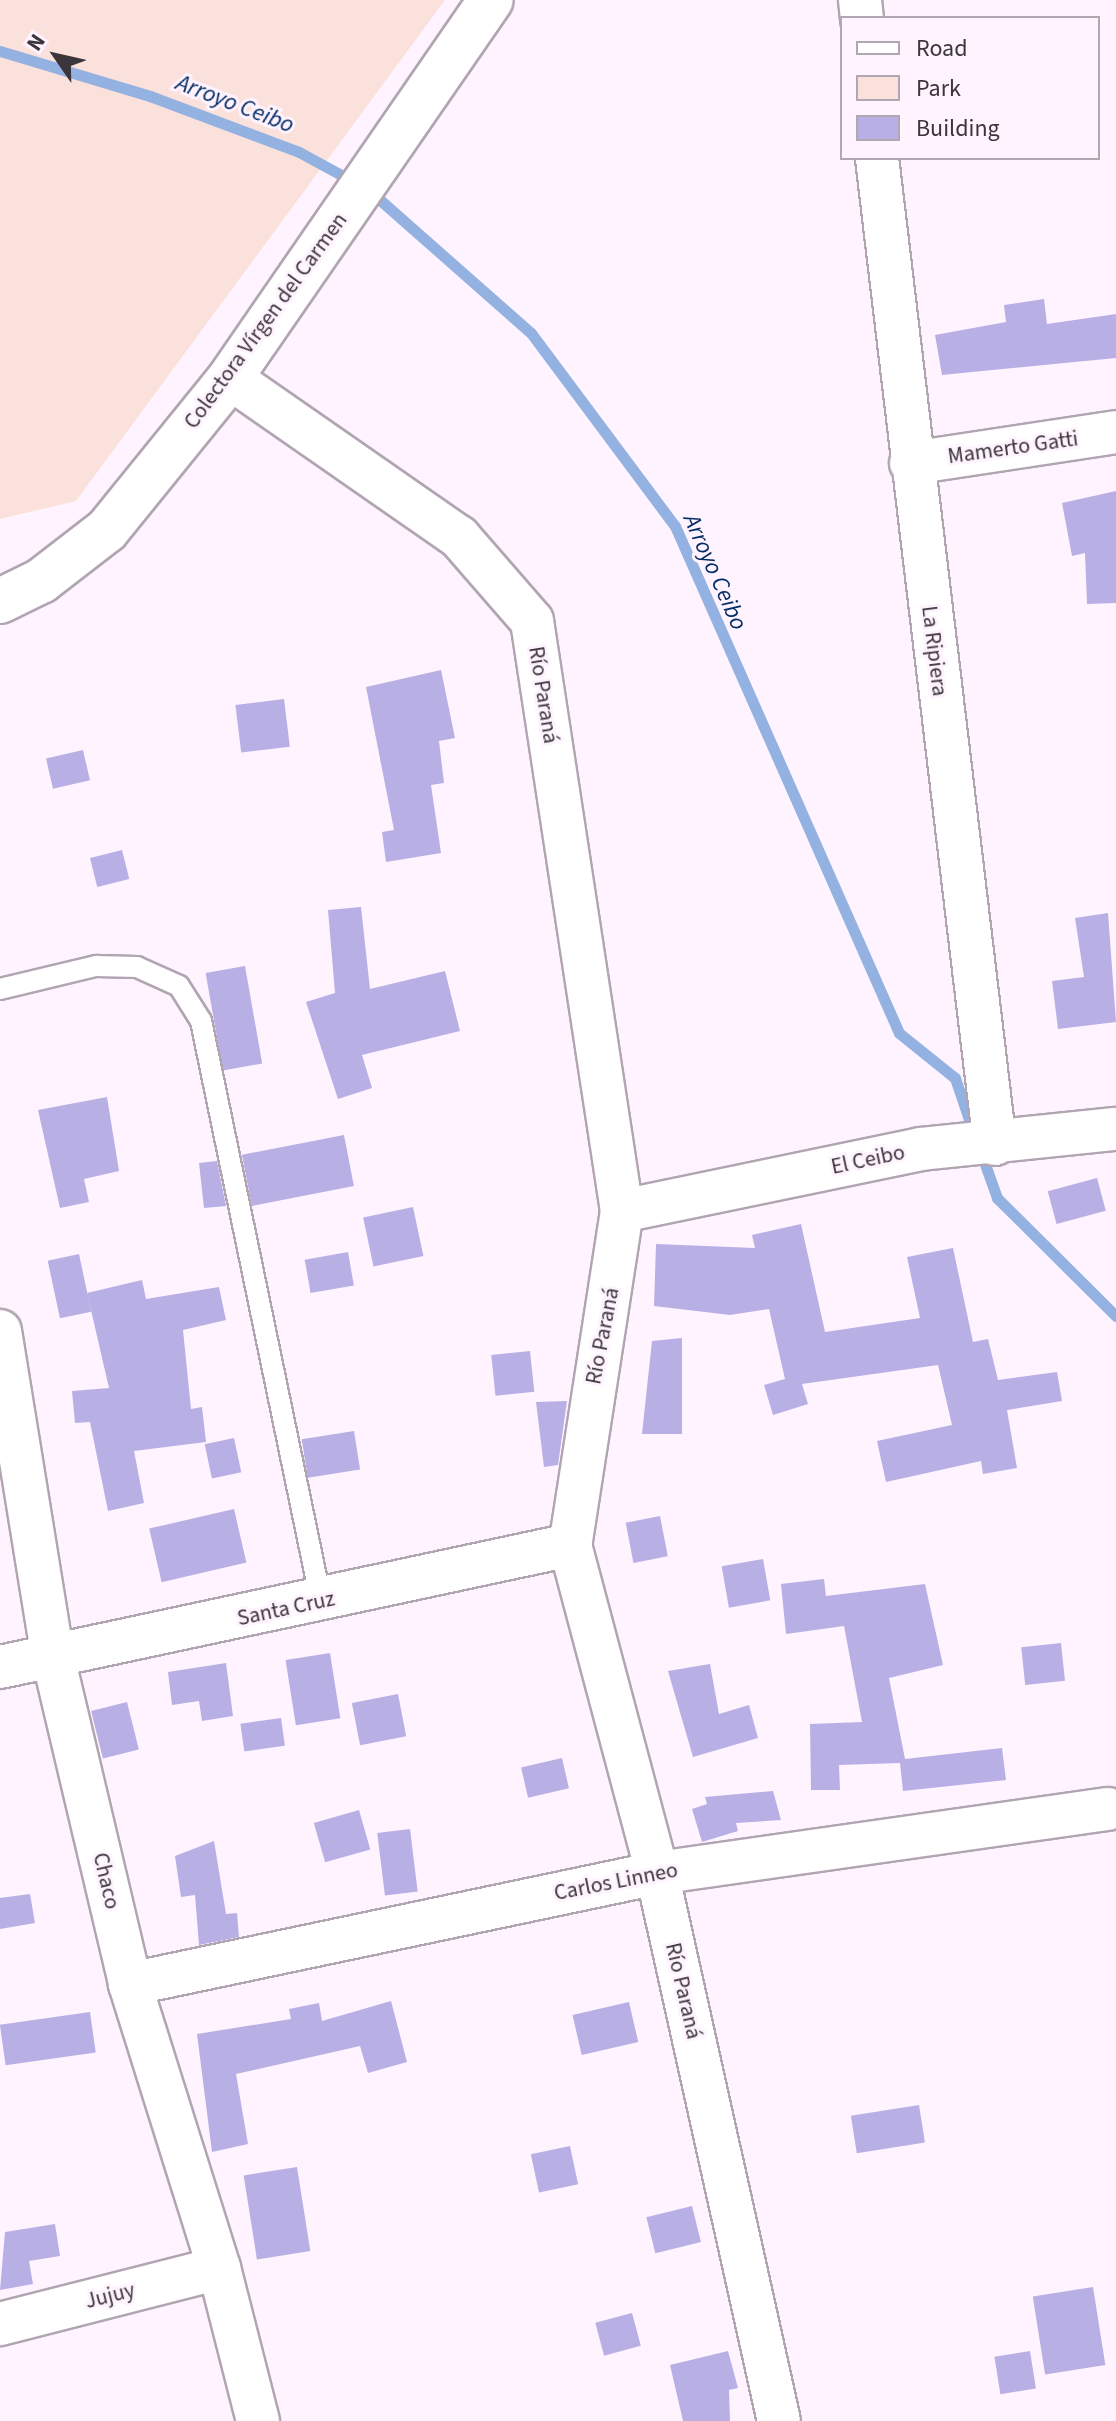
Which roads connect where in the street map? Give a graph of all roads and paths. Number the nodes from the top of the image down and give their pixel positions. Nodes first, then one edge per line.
1 (491, 0) edge
2 (877, 160) edge
3 (230, 378) junction
4 (1116, 432) edge
5 (911, 463) junction
6 (0, 601) edge
7 (0, 989) edge
8 (1116, 1129) edge
9 (995, 1144) junction
10 (622, 1211) junction
11 (0, 1331) edge
12 (570, 1545) junction
13 (321, 1602) junction
14 (53, 1657) junction
15 (0, 1667) edge
16 (1107, 1809) dead end
17 (657, 1873) junction
18 (130, 1984) junction
19 (219, 2268) junction
20 (0, 2324) edge
21 (258, 2421) edge
22 (779, 2421) edge

1 - 3 main road, Colectora Vírgen del Carmen
2 - 5 street, La Ripiera
3 - 6 main road, Colectora Vírgen del Carmen
3 - 10 street, Río Paraná
4 - 5 street, Mamerto Gatti
5 - 9 street, La Ripiera
7 - 13 lane
8 - 9 street, El Ceibo
9 - 10 street, El Ceibo
10 - 12 street, Río Paraná
11 - 14 street, Chaco
12 - 13 street, Santa Cruz
12 - 17 street, Río Paraná
13 - 14 street, Santa Cruz
14 - 15 street, Santa Cruz
14 - 18 street, Chaco
16 - 17 street, Carlos Linneo
17 - 18 street, Carlos Linneo
17 - 22 street, Río Paraná
18 - 19 street, Chaco
19 - 20 street, Jujuy
19 - 21 street, Chaco

